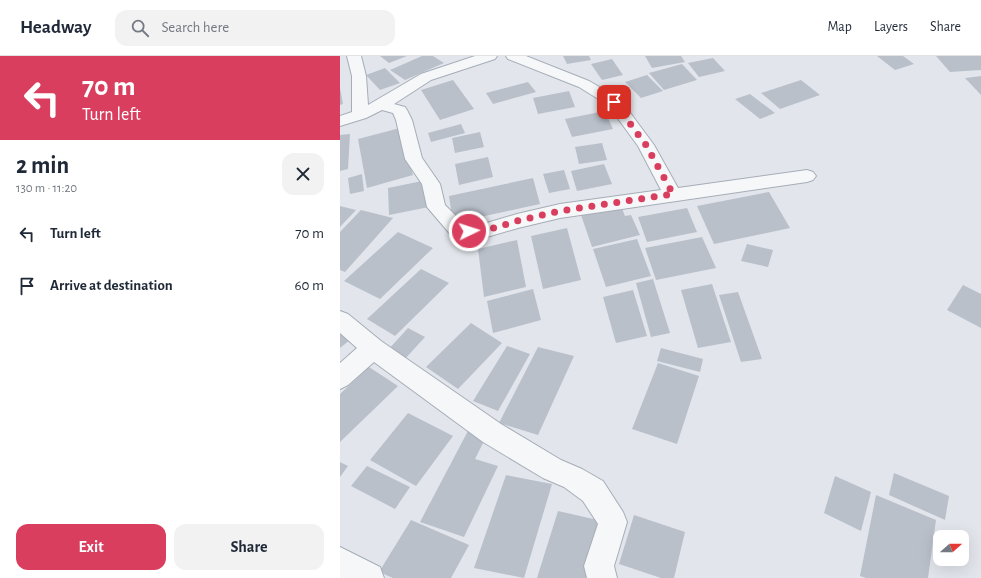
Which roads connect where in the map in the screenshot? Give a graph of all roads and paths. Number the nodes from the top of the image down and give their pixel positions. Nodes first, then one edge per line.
1 (354, 56) edge
2 (490, 56) edge
3 (512, 56) edge
4 (381, 105) junction
5 (360, 115) junction
6 (340, 120) edge
7 (807, 176) dead end
8 (673, 194) junction
9 (340, 320) edge
10 (373, 348) junction
11 (340, 378) edge
12 (340, 562) edge
13 (369, 578) edge
14 (602, 578) edge

1 - 5 street
2 - 4 street
3 - 8 street
4 - 5 street
4 - 8 street
5 - 6 street
7 - 8 street
9 - 10 street
10 - 11 street
10 - 14 street
12 - 13 street

